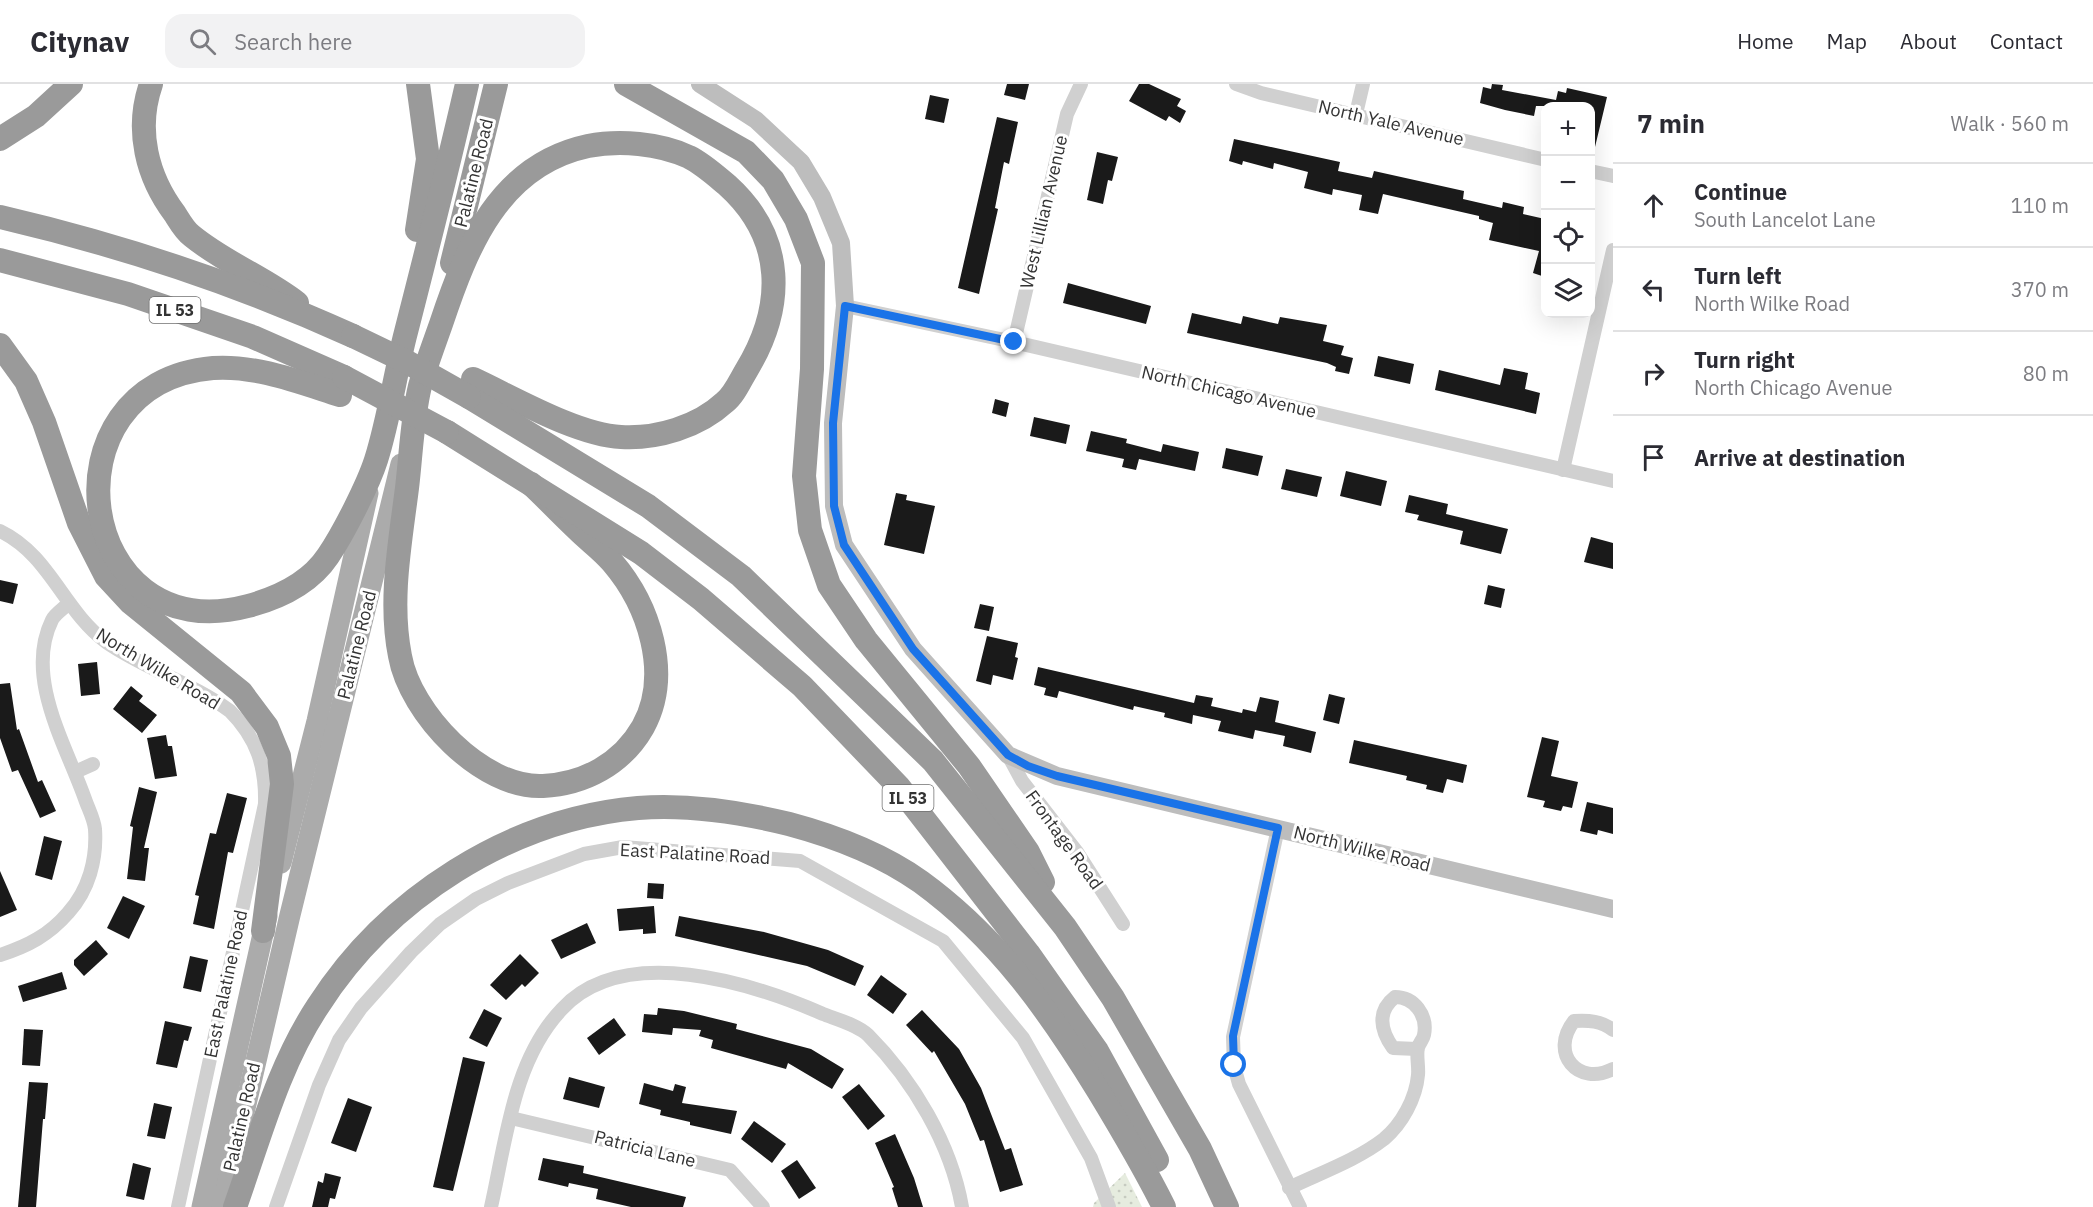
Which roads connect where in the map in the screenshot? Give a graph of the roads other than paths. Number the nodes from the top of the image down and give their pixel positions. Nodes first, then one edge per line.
1 (71, 84) edge
2 (150, 84) edge
3 (418, 84) edge
4 (467, 84) edge
5 (496, 84) edge
6 (626, 84) edge
7 (700, 84) edge
8 (1082, 84) edge
9 (1236, 84) edge
10 (1363, 84) edge
11 (1356, 114) junction
12 (0, 139) edge
13 (1541, 159) edge
14 (1595, 172) edge
15 (1613, 176) edge
16 (0, 217) edge
17 (1613, 250) edge
18 (0, 260) edge
19 (845, 306) junction
20 (318, 320) junction
21 (1014, 342) junction
22 (0, 345) edge
23 (401, 369) junction
24 (342, 386) junction
25 (420, 387) junction
26 (471, 388) junction
27 (376, 461) junction
28 (1563, 470) junction
29 (1613, 482) edge
30 (531, 484) junction
31 (0, 531) edge
32 (68, 604) junction
33 (1008, 755) junction
34 (262, 760) joint
35 (93, 764) dead end
36 (75, 771) junction
37 (1278, 828) junction
38 (1613, 909) edge
39 (1123, 924) dead end
40 (1065, 927) junction
41 (263, 931) junction
42 (0, 955) edge
43 (1613, 1030) edge
44 (1417, 1049) dead end
45 (1613, 1070) edge
46 (511, 1118) junction
47 (1289, 1188) junction
48 (178, 1207) edge
49 (202, 1207) edge
50 (222, 1207) edge
51 (235, 1207) edge
52 (276, 1207) edge
53 (491, 1207) edge
54 (763, 1207) edge
55 (962, 1207) edge
56 (1108, 1207) edge
57 (1164, 1207) edge
58 (1180, 1207) edge
59 (1227, 1207) edge
60 (1300, 1207) edge

1 - 12 highway
2 - 20 highway
3 - 23 highway
4 - 23 highway, Palatine Road
5 - 25 highway, Palatine Road
6 - 40 highway
7 - 19 street, North Wilke Road
8 - 21 street, West Lillian Avenue
9 - 11 street, North Yale Avenue
10 - 11 street
11 - 13 street, North Yale Avenue
14 - 15 street
16 - 20 highway, IL 53
17 - 28 street
18 - 24 highway, IL 53
19 - 21 street, North Chicago Avenue
19 - 33 street, North Wilke Road
20 - 23 highway, IL 53, bridge
21 - 28 street, North Chicago Avenue
22 - 41 highway
23 - 26 highway, IL 53, bridge
23 - 27 highway, Palatine Road
24 - 27 highway
24 - 30 highway, IL 53, bridge
25 - 26 highway
25 - 30 highway
25 - 50 main road, Palatine Road
26 - 40 highway, IL 53
27 - 41 main road, Palatine Road
28 - 29 street, North Chicago Avenue
30 - 58 highway, IL 53
31 - 32 street, North Wilke Road
32 - 34 street, North Wilke Road
32 - 36 street
33 - 37 street, North Wilke Road
33 - 39 street, Frontage Road
34 - 48 street, East Palatine Road
35 - 36 street
36 - 42 street
37 - 38 street, North Wilke Road
37 - 47 street
40 - 59 highway, IL 53
41 - 49 main road, Palatine Road
43 - 45 street
44 - 47 street
46 - 53 street
46 - 54 street, Patricia Lane
46 - 55 street
47 - 60 street
51 - 57 highway
52 - 56 street, East Palatine Road

